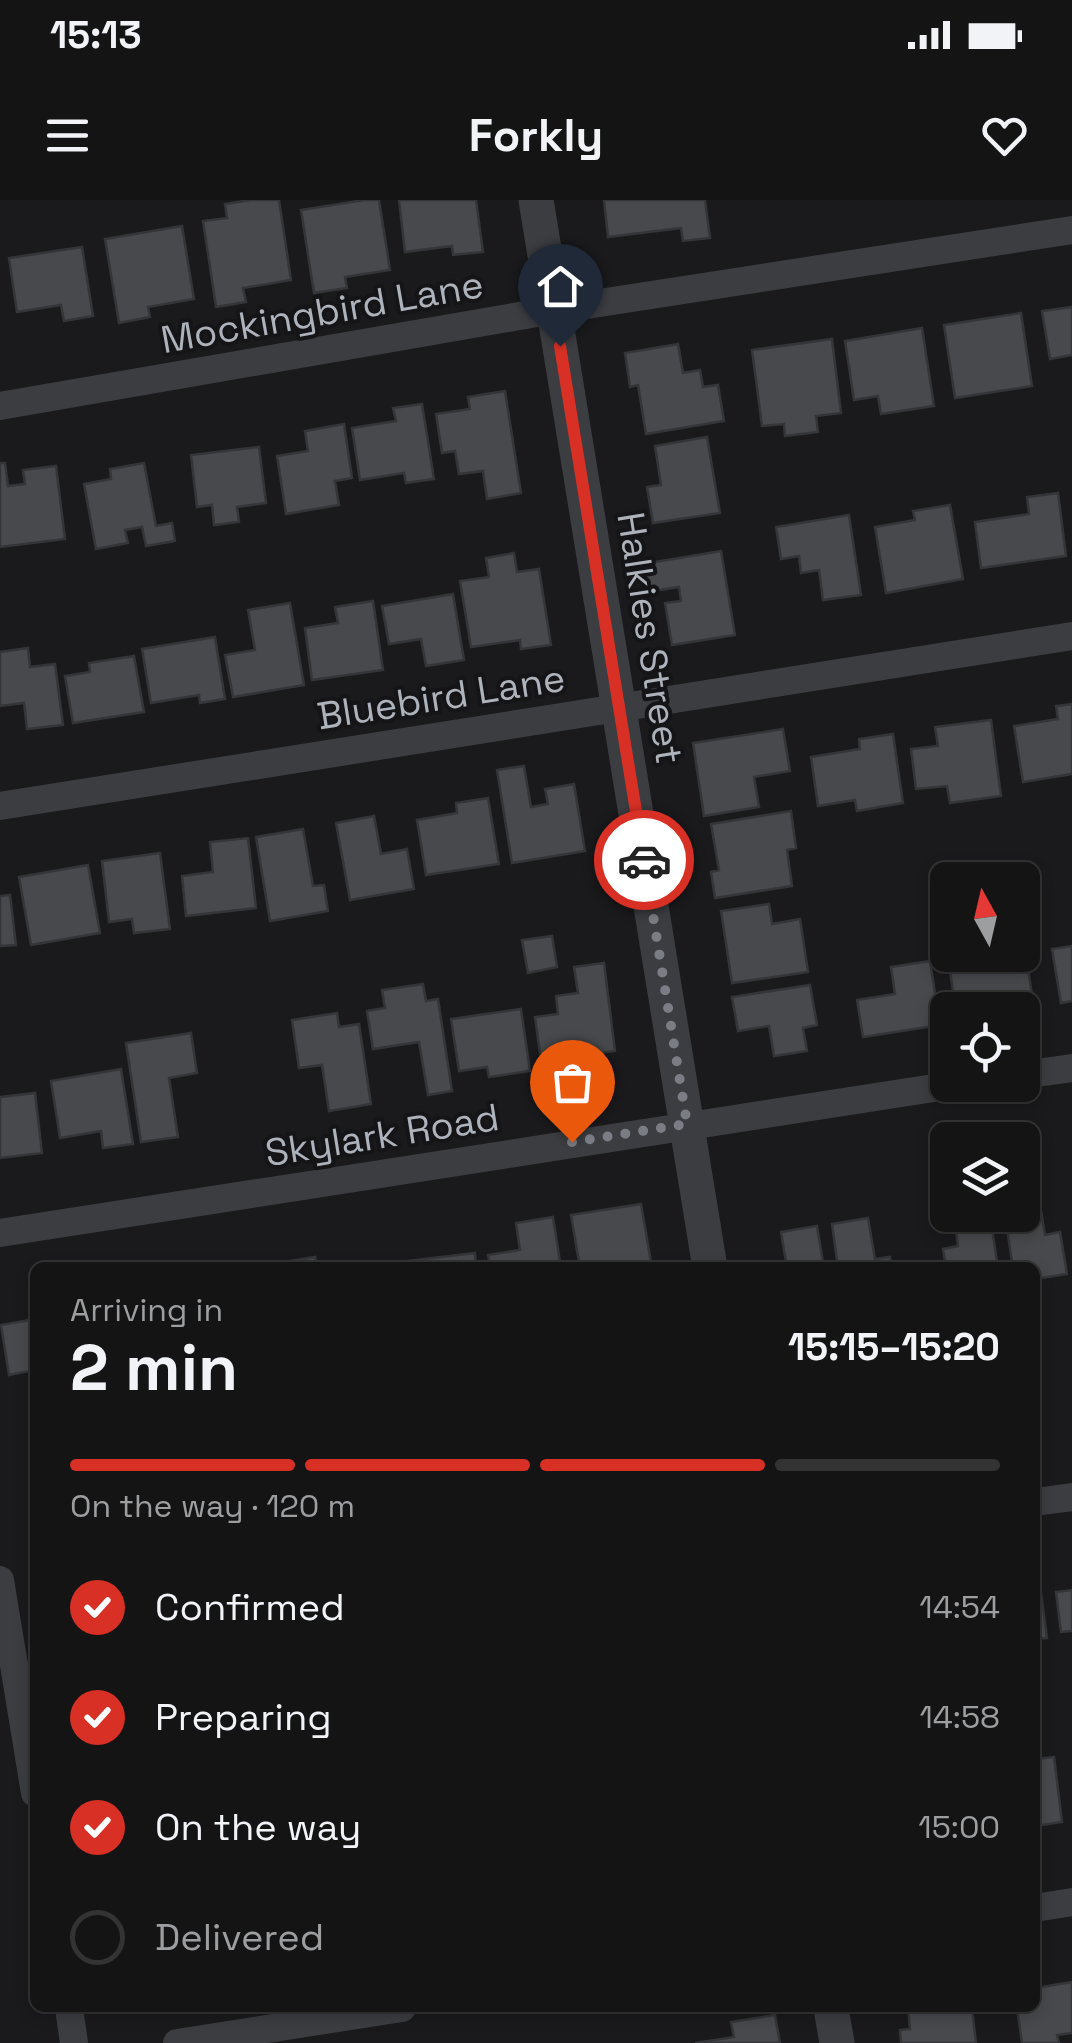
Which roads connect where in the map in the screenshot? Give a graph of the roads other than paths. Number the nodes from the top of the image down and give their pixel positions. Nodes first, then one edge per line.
1 (536, 200) edge
2 (1072, 230) edge
3 (554, 310) junction
4 (0, 406) edge
5 (1072, 636) edge
6 (618, 706) junction
7 (0, 806) edge
8 (1072, 1068) edge
9 (1040, 1072) edge
10 (930, 1088) edge
11 (687, 1124) junction
12 (0, 1233) edge
13 (709, 1262) edge
14 (1072, 1497) edge
15 (1040, 1501) edge
16 (0, 1580) edge
17 (25, 1664) edge
18 (30, 1728) edge
19 (1072, 1902) edge
20 (1040, 1907) edge
21 (70, 2012) edge
22 (376, 2012) edge
23 (832, 2012) edge
24 (74, 2043) edge
25 (177, 2043) edge
26 (837, 2043) edge

1 - 3 street, Halkies Street
2 - 3 street, Mockingbird Lane
3 - 4 street, Mockingbird Lane
3 - 6 street, Halkies Street
5 - 6 street, Bluebird Lane
6 - 7 street, Bluebird Lane
6 - 11 street, Halkies Street
8 - 9 street
10 - 11 street, Skylark Road
11 - 12 street, Skylark Road
11 - 13 street, Halkies Street
14 - 15 street
16 - 17 street
17 - 18 street
19 - 20 street
21 - 24 street
22 - 25 street
23 - 26 street

